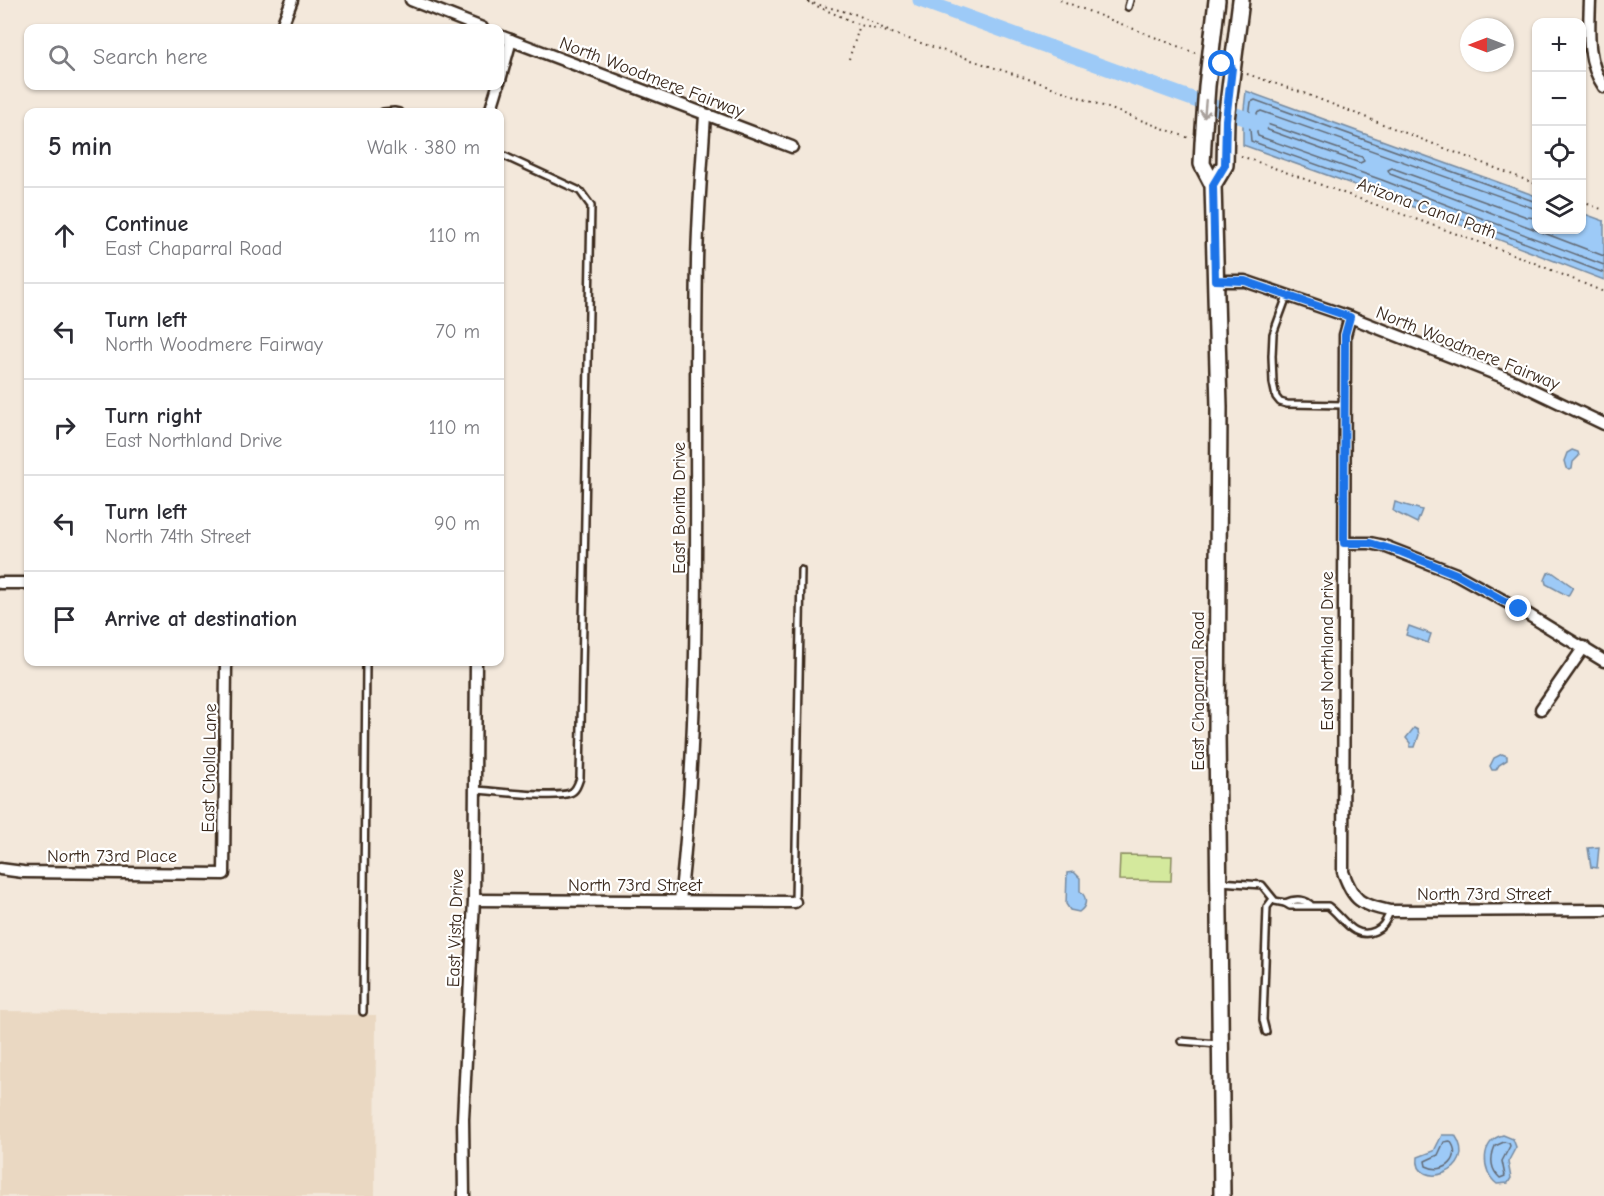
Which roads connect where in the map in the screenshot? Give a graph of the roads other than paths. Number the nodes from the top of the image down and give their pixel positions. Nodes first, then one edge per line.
1 (292, 0) edge
2 (411, 0) edge
3 (1217, 0) edge
4 (1240, 0) edge
5 (1590, 0) edge
6 (283, 24) edge
7 (472, 24) edge
8 (504, 37) edge
9 (511, 40) junction
10 (504, 65) edge
11 (1604, 87) edge
12 (497, 90) edge
13 (491, 108) edge
14 (705, 115) junction
15 (792, 147) dead end
16 (504, 156) edge
17 (1213, 185) junction
18 (1215, 280) junction
19 (1288, 296) junction
20 (1350, 317) junction
21 (1344, 405) junction
22 (1604, 424) edge
23 (1344, 543) junction
24 (801, 570) dead end
25 (0, 583) edge
26 (24, 583) edge
27 (1584, 647) junction
28 (1604, 661) edge
29 (226, 666) edge
30 (366, 666) edge
31 (476, 666) edge
32 (1541, 709) dead end
33 (475, 790) junction
34 (0, 869) edge
35 (224, 874) joint
36 (1219, 882) junction
37 (1273, 899) junction
38 (474, 900) junction
39 (680, 901) junction
40 (795, 902) joint
41 (1365, 905) joint
42 (1604, 910) edge
43 (1390, 911) junction
44 (363, 1012) dead end
45 (1266, 1032) dead end
46 (1181, 1041) dead end
47 (1220, 1044) junction
48 (464, 1196) edge
49 (1222, 1196) edge

1 - 6 street
2 - 7 street
3 -> 17 main road, East Chaparral Road
4 - 17 main road, East Chaparral Road
5 - 11 street
8 - 9 street, North Woodmere Fairway
9 - 10 street
9 - 14 street, North Woodmere Fairway
12 - 13 street
14 - 15 street, North Woodmere Fairway
14 - 39 street, East Bonita Drive
16 - 33 lane
17 - 18 main road, East Chaparral Road
18 - 19 street, North Woodmere Fairway
18 - 36 main road, East Chaparral Road
19 - 20 street, North Woodmere Fairway
19 - 21 lane
20 - 21 street, East Northland Drive
20 - 22 street, North Woodmere Fairway
21 - 23 street, East Northland Drive
23 - 27 street
23 - 41 street, East Northland Drive
24 - 40 lane
25 - 26 street
27 - 28 street
27 - 32 street
29 - 35 street, East Cholla Lane
30 - 44 lane
31 - 33 street, East Vista Drive
33 - 38 street, East Vista Drive
34 - 35 street, North 73rd Place
36 - 37 lane
36 - 47 main road, East Chaparral Road
37 - 43 lane
37 - 45 lane
38 - 39 street, North 73rd Street
38 - 48 street, East Vista Drive
39 - 40 street, North 73rd Street
41 - 43 street, North 73rd Street
42 - 43 street, North 73rd Street
46 - 47 lane
47 - 49 main road, East Chaparral Road

